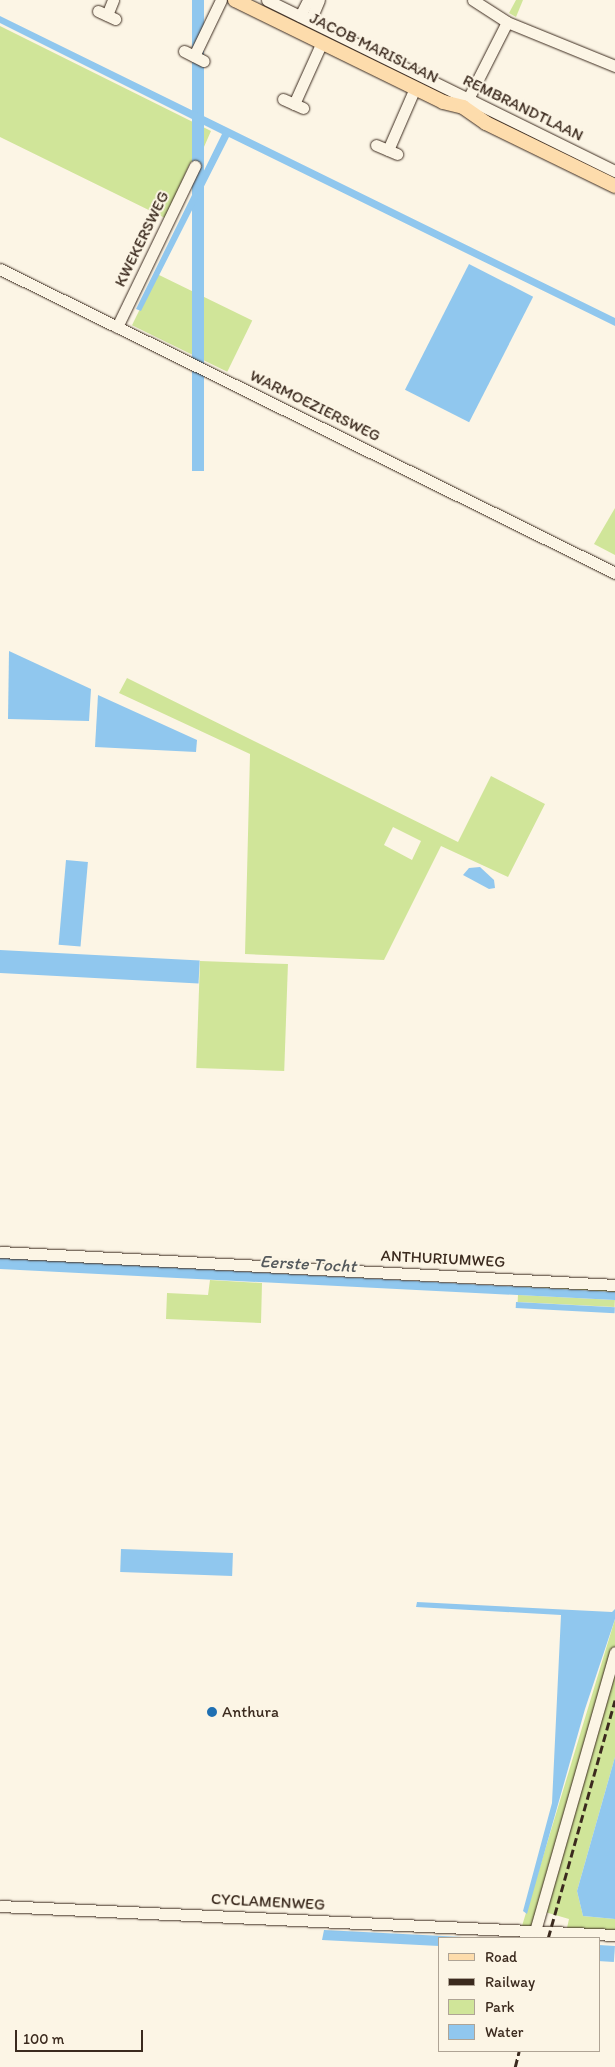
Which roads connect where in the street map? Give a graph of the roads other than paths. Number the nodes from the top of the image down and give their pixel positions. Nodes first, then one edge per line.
1 (113, 0) edge
2 (235, 0) edge
3 (268, 0) edge
4 (308, 0) edge
5 (319, 0) edge
6 (473, 0) edge
7 (218, 6) edge
8 (107, 15) dead end
9 (305, 18) junction
10 (507, 22) junction
11 (318, 52) junction
12 (194, 56) dead end
13 (615, 66) edge
14 (411, 98) junction
15 (468, 99) junction
16 (294, 104) dead end
17 (376, 145) dead end
18 (196, 166) dead end
19 (615, 171) edge
20 (615, 186) edge
21 (0, 269) edge
22 (117, 327) junction
23 (615, 573) edge
24 (0, 1252) edge
25 (615, 1285) edge
26 (615, 1652) edge
27 (0, 1906) edge
28 (535, 1931) junction
29 (615, 1935) edge

1 - 8 street
2 - 11 main road, JACOB MARISLAAN
3 - 9 street, REMBRANDTLAAN
4 - 9 street
5 - 9 street
6 - 10 street
7 - 12 street
9 - 15 street, REMBRANDTLAAN
10 - 13 street
10 - 15 street
11 - 14 main road, JACOB MARISLAAN
11 - 16 street
14 - 17 street
14 - 20 main road, JACOB MARISLAAN
15 - 19 street, REMBRANDTLAAN
18 - 22 street, KWEKERSWEG
21 - 22 street, WARMOEZIERSWEG
22 - 23 street, WARMOEZIERSWEG
24 - 25 street, ANTHURIUMWEG
26 - 28 street
27 - 28 street, CYCLAMENWEG
28 - 29 street, CYCLAMENWEG

